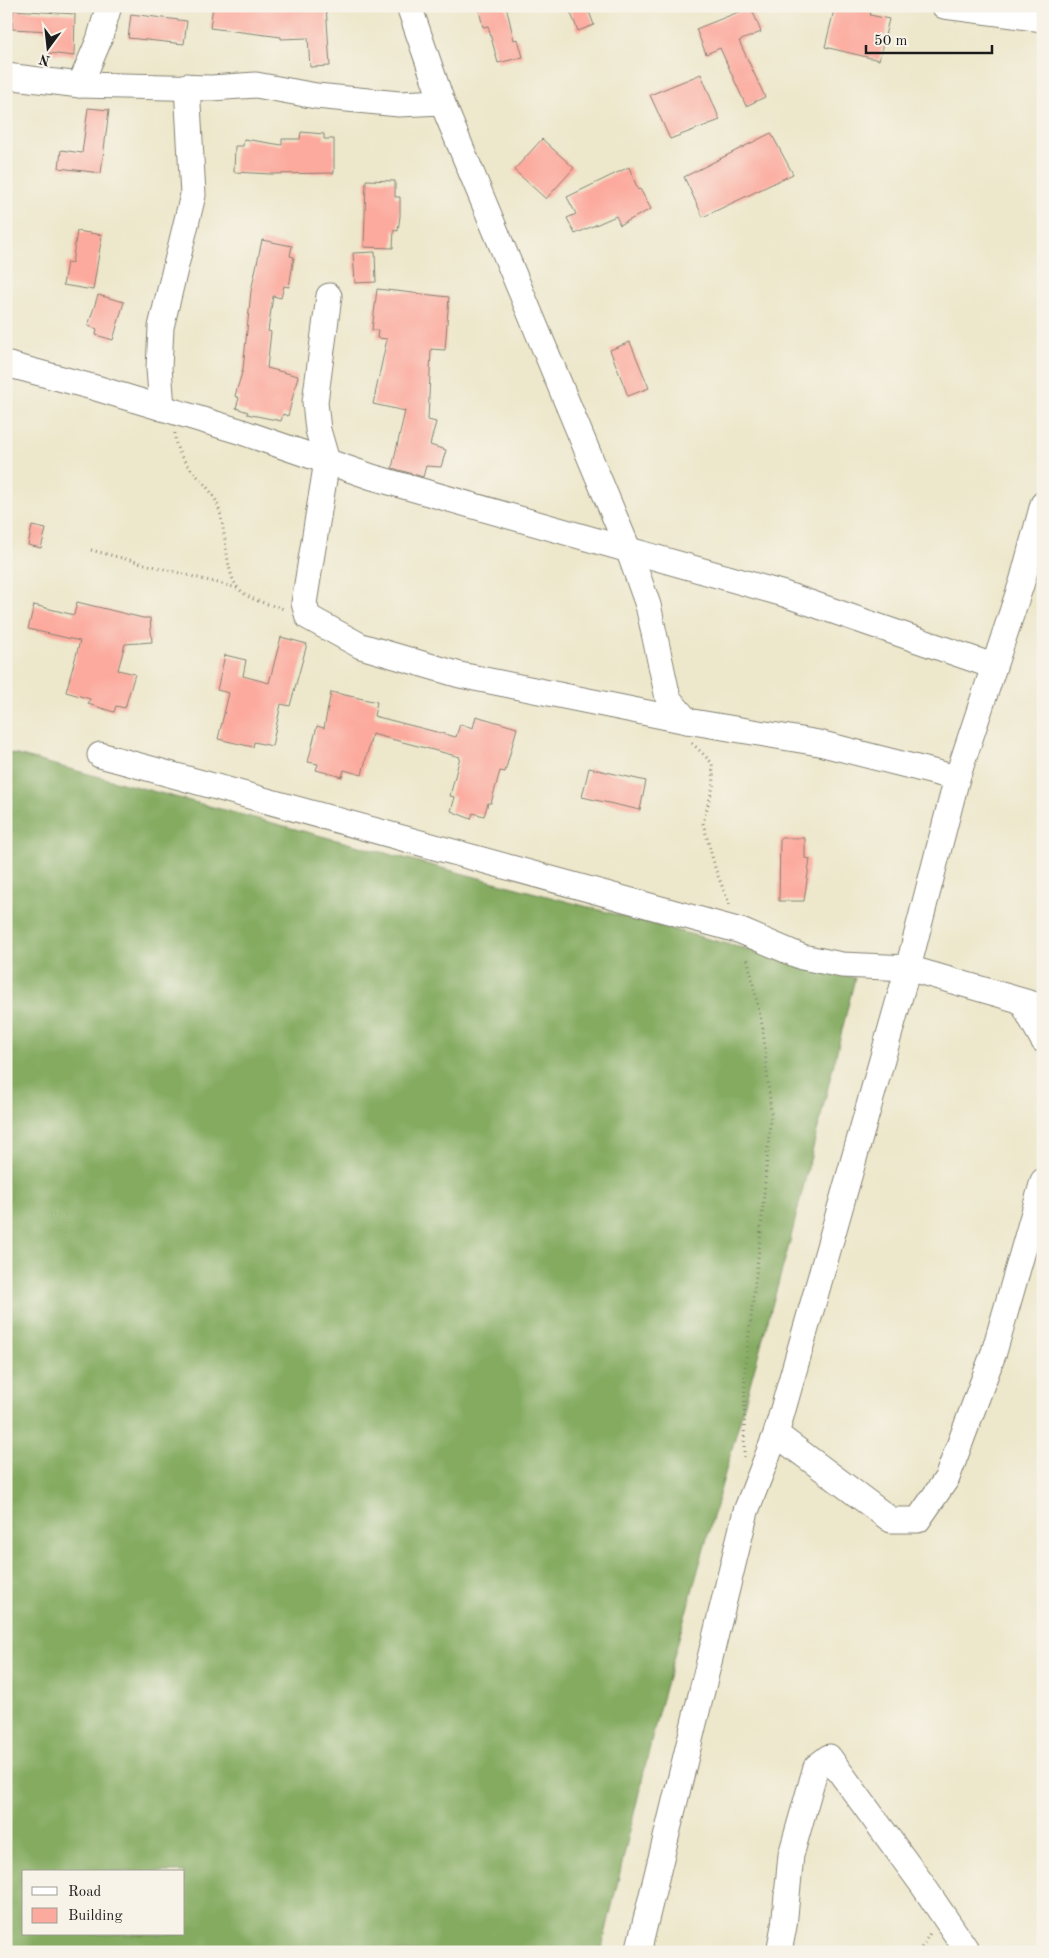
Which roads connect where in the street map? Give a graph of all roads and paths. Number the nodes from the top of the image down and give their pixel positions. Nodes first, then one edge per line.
1 (109, 6) edge
2 (409, 6) edge
3 (944, 6) edge
4 (1043, 19) edge
5 (6, 76) edge
6 (80, 85) junction
7 (187, 86) junction
8 (442, 102) junction
9 (329, 296) dead end
10 (6, 364) edge
11 (171, 410) junction
12 (327, 461) junction
13 (1043, 504) edge
14 (628, 548) junction
15 (91, 550) dead end
16 (238, 588) junction
17 (308, 617) junction
18 (992, 666) junction
19 (687, 722) junction
20 (100, 755) dead end
21 (957, 778) junction
22 (741, 931) junction
23 (908, 968) junction
24 (1032, 1005) edge
25 (1043, 1040) edge
26 (1043, 1182) edge
27 (776, 1434) junction
28 (744, 1464) dead end
29 (638, 1952) edge
30 (779, 1952) edge
31 (968, 1952) edge

1 - 6 street
2 - 8 street
3 - 4 street
5 - 6 street
6 - 7 street
7 - 8 street
7 - 11 street
8 - 14 street
9 - 12 street
10 - 11 street
11 - 12 street
11 - 16 path
12 - 14 street
12 - 17 street
13 - 18 street
14 - 18 street
14 - 19 street
15 - 16 path
16 - 17 path
17 - 19 street
18 - 21 street
19 - 21 street
19 - 22 path
20 - 22 street
21 - 23 street
22 - 23 street
22 - 28 path
23 - 24 street
23 - 27 street
24 - 25 street
26 - 27 street
27 - 29 street
30 - 31 street

